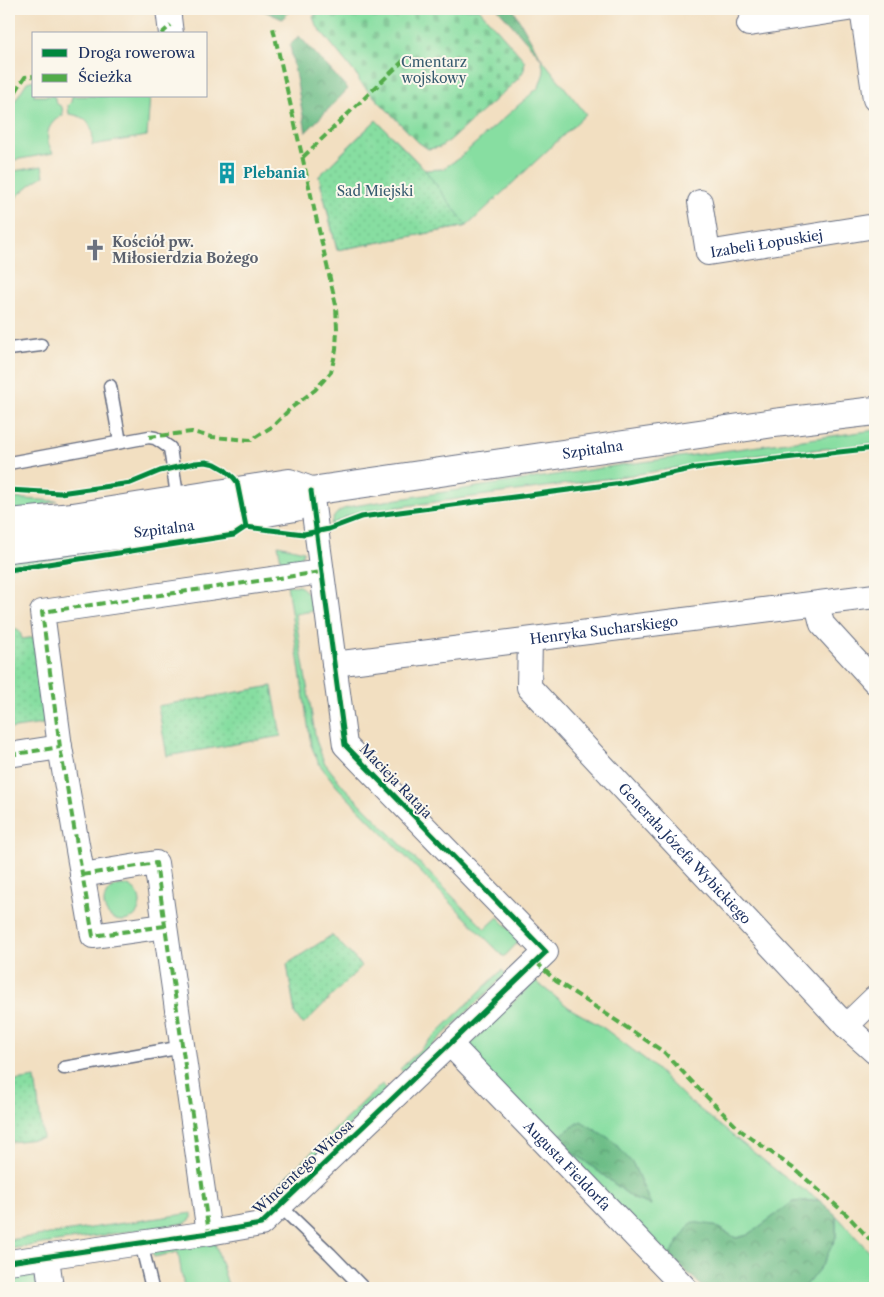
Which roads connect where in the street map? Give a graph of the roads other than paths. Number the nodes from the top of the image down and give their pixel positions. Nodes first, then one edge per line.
1 (168, 9) edge
2 (848, 9) edge
3 (862, 9) edge
4 (749, 24) dead end
5 (171, 32) edge
6 (875, 99) edge
7 (700, 202) dead end
8 (875, 226) edge
9 (41, 345) dead end
10 (9, 349) edge
11 (110, 386) dead end
12 (875, 411) edge
13 (120, 442) junction
14 (9, 463) edge
15 (311, 491) junction
16 (178, 500) junction
17 (9, 522) edge
18 (182, 527) junction
19 (9, 548) edge
20 (321, 572) junction
21 (875, 596) edge
22 (817, 604) junction
23 (530, 640) junction
24 (334, 664) junction
25 (875, 682) edge
26 (60, 747) junction
27 (9, 755) edge
28 (82, 875) junction
29 (165, 926) junction
30 (546, 952) joint
31 (875, 998) edge
32 (846, 1026) junction
33 (450, 1044) junction
34 (183, 1047) junction
35 (875, 1052) edge
36 (64, 1068) dead end
37 (280, 1206) junction
38 (210, 1233) junction
39 (141, 1243) junction
40 (47, 1257) junction
41 (9, 1262) edge
42 (51, 1288) edge
43 (152, 1288) edge
44 (363, 1288) edge
45 (685, 1288) edge

1 - 5 street
2 - 4 street
3 - 6 street
7 - 8 street, Izabeli Łopuskiej
9 - 10 lane
11 - 13 lane
12 - 15 street, Szpitalna
13 - 14 lane
13 - 16 lane
15 - 16 street, Szpitalna
15 - 18 street, Szpitalna
15 - 20 street, Macieja Rataja
16 - 17 street, Szpitalna
16 - 18 lane
18 - 19 street, Szpitalna
20 - 24 street, Macieja Rataja
20 - 26 street
21 - 22 street, Henryka Sucharskiego
22 - 23 street, Henryka Sucharskiego
22 - 25 street
23 - 24 street, Henryka Sucharskiego
23 - 32 street, Generała Józefa Wybickiego
24 - 30 street, Macieja Rataja
26 - 27 street
26 - 28 street
28 - 29 street
28 - 29 street
29 - 34 street
30 - 33 street, Wincentego Witosa
31 - 32 street
32 - 35 street, Generała Józefa Wybickiego
33 - 37 street, Wincentego Witosa
33 - 45 street, Augusta Fieldorfa
34 - 36 lane
34 - 38 street
37 - 38 street, Wincentego Witosa
37 - 44 lane
38 - 39 street, Wincentego Witosa
39 - 40 street, Wincentego Witosa
39 - 43 lane
40 - 41 street, Wincentego Witosa
40 - 42 street

